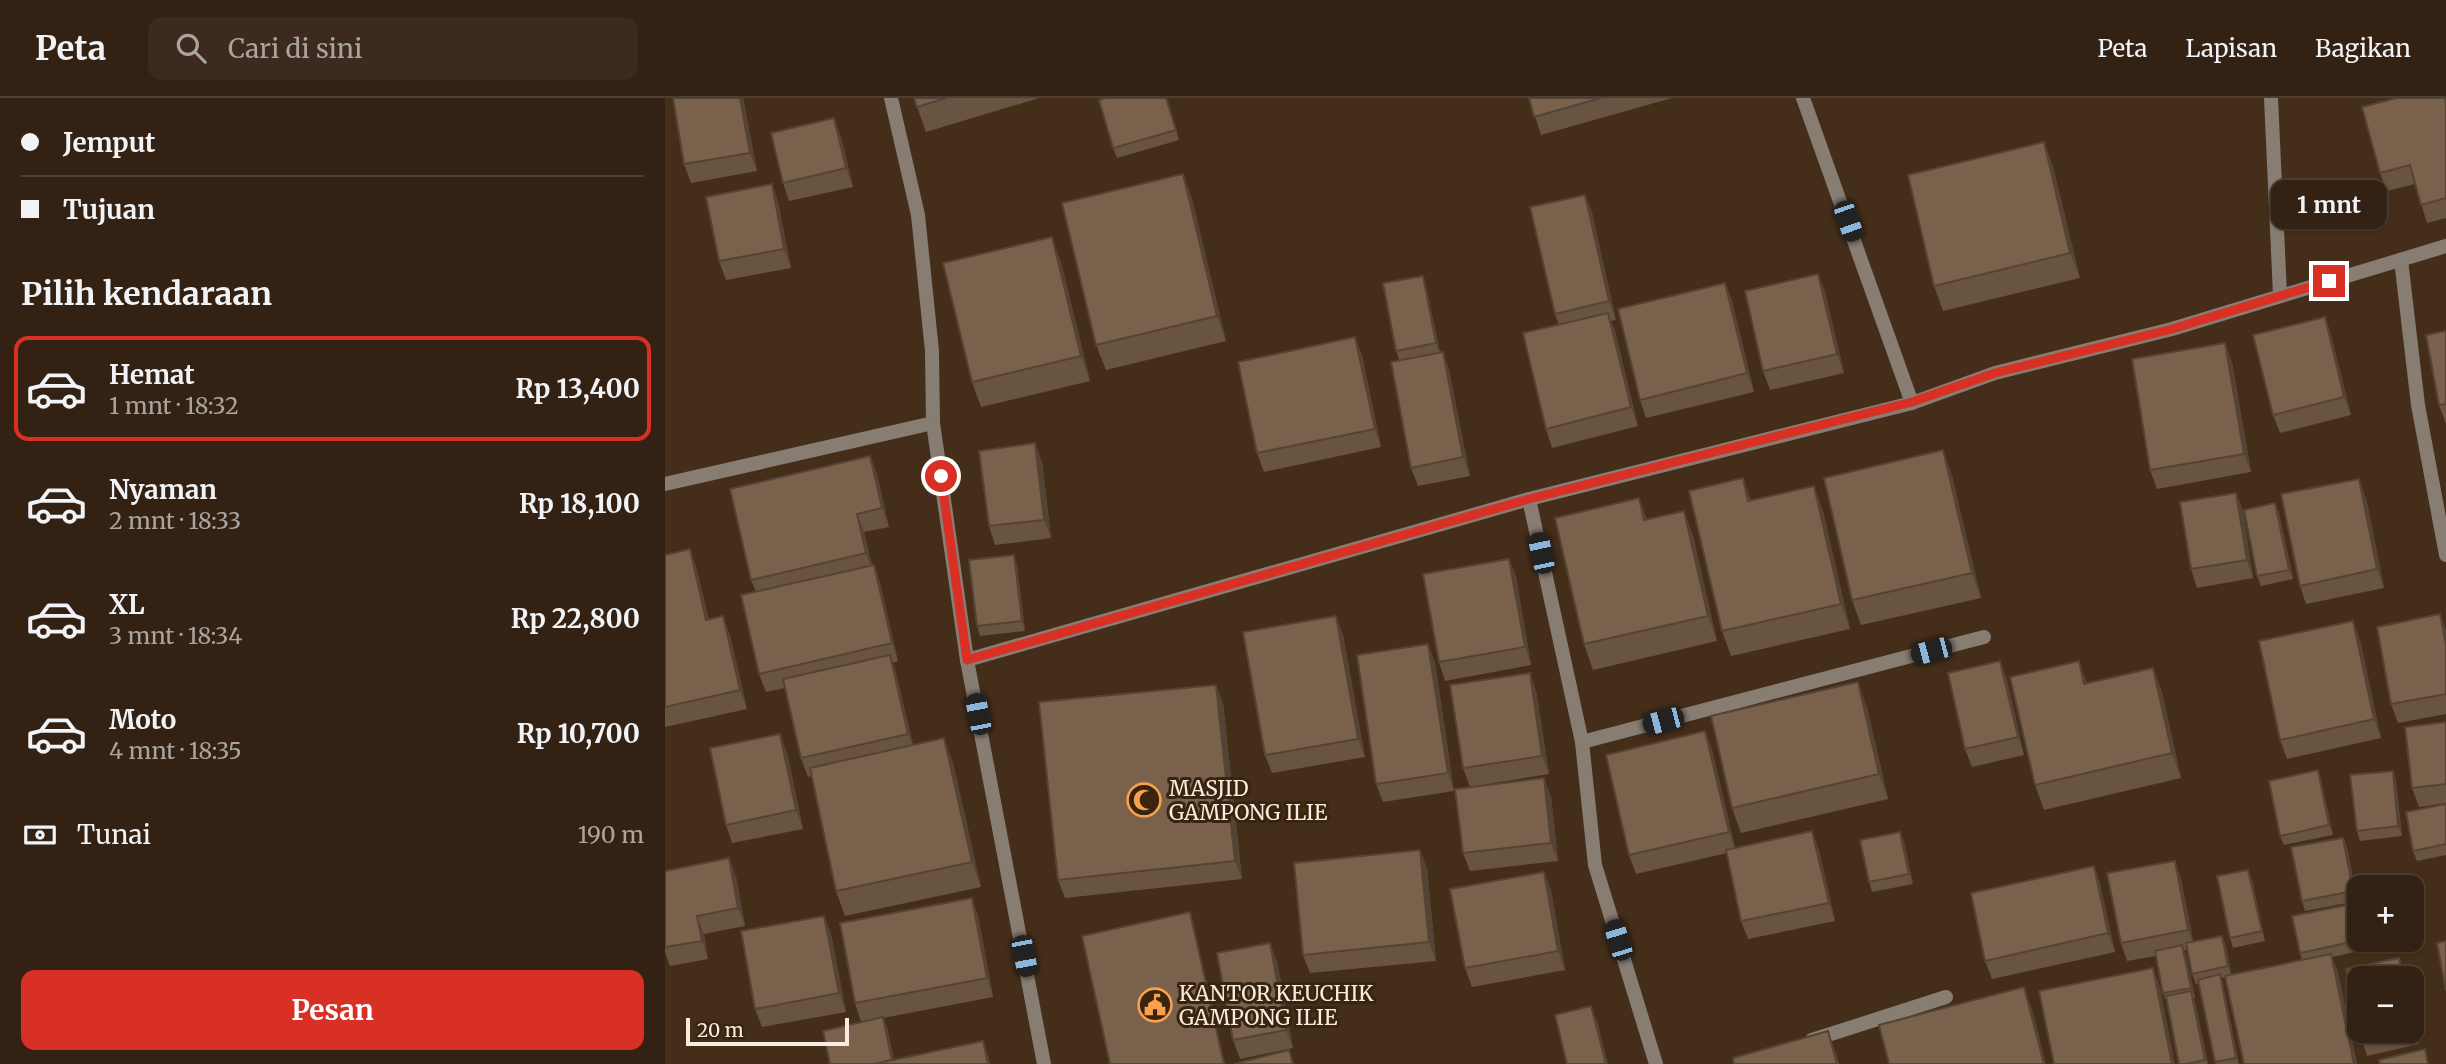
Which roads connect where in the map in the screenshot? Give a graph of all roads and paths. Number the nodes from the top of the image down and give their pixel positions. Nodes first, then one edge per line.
1 (891, 98) edge
2 (1803, 98) edge
3 (2271, 98) edge
4 (2446, 246) edge
5 (2401, 260) junction
6 (2280, 295) junction
7 (1912, 402) junction
8 (933, 423) junction
9 (665, 484) edge
10 (1529, 499) junction
11 (2446, 555) edge
12 (1984, 637) dead end
13 (967, 660) junction
14 (1582, 742) junction
15 (1946, 997) dead end
16 (1803, 1043) edge
17 (1044, 1064) edge
18 (1656, 1064) edge

1 - 8 street
2 - 7 street
3 - 6 street
4 - 5 street
5 - 6 street
5 - 11 street
6 - 7 street
7 - 10 street
8 - 9 street
8 - 13 street
10 - 13 street
10 - 14 street
12 - 14 street
13 - 17 street
14 - 18 street
15 - 16 street

